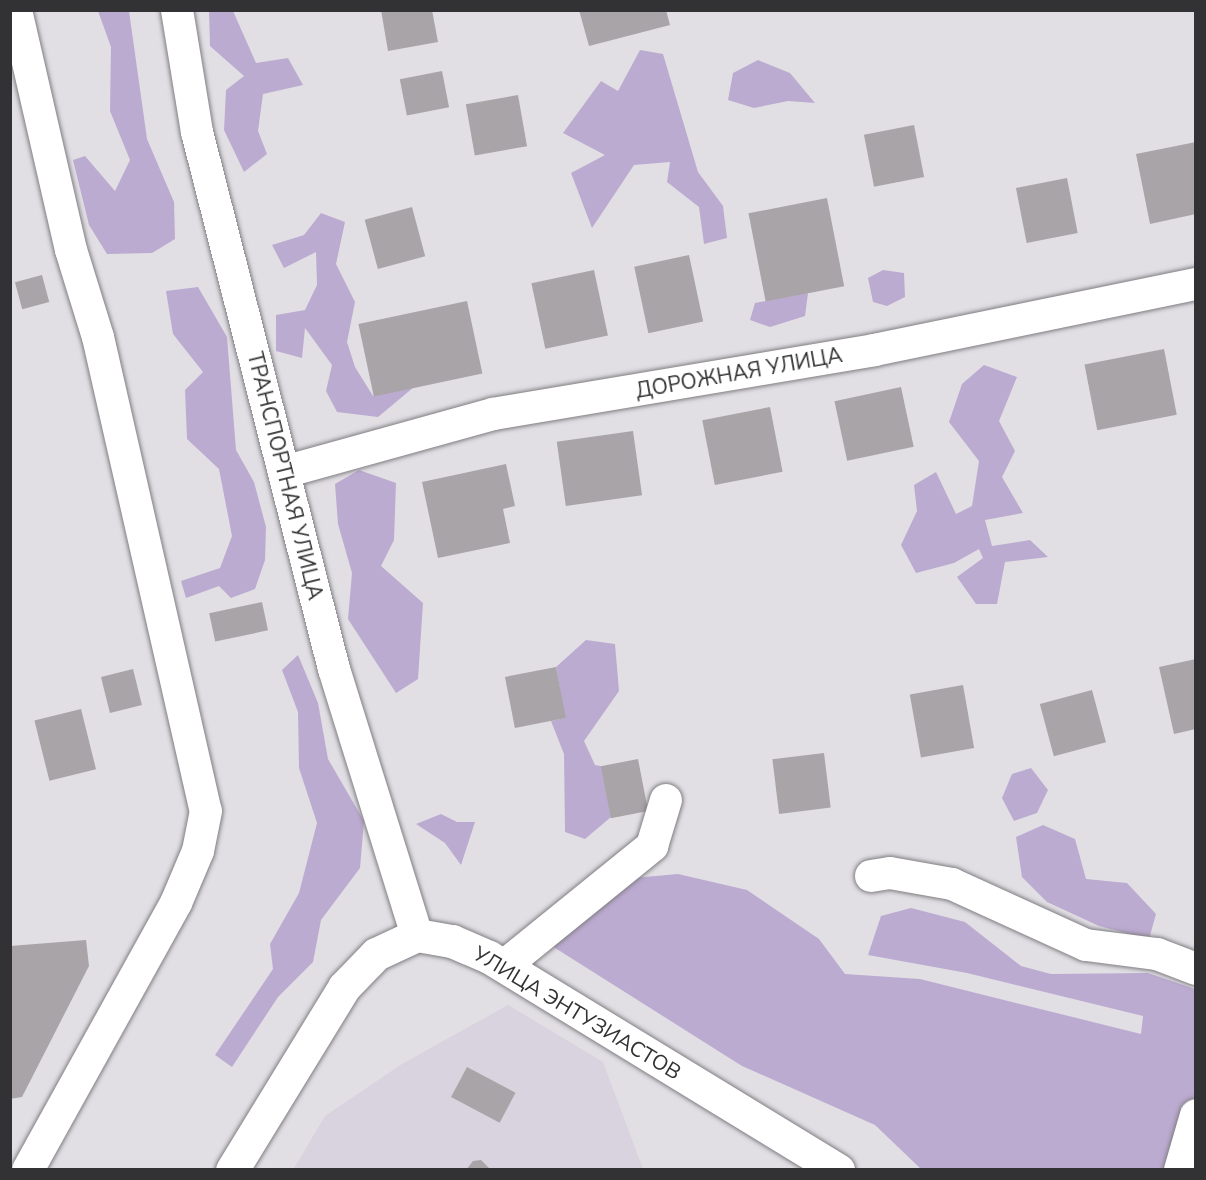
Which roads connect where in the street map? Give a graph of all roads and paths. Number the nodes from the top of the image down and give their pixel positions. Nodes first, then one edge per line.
1 (16, 10) edge
2 (177, 10) edge
3 (1196, 284) edge
4 (284, 472) junction
5 (666, 800) dead end
6 (871, 876) dead end
7 (417, 936) junction
8 (504, 966) junction
9 (1196, 969) edge
10 (1196, 1115) edge
11 (28, 1170) edge
12 (232, 1170) edge
13 (838, 1170) edge
14 (1180, 1170) edge

1 - 11 street
2 - 4 street, ТРАНСПОРТНАЯ УЛИЦА
3 - 4 street, ДОРОЖНАЯ УЛИЦА
4 - 7 street, ТРАНСПОРТНАЯ УЛИЦА
5 - 8 street
6 - 9 street
7 - 8 street, УЛИЦА ЭНТУЗИАСТОВ
7 - 12 street
8 - 13 street, УЛИЦА ЭНТУЗИАСТОВ
10 - 14 street

